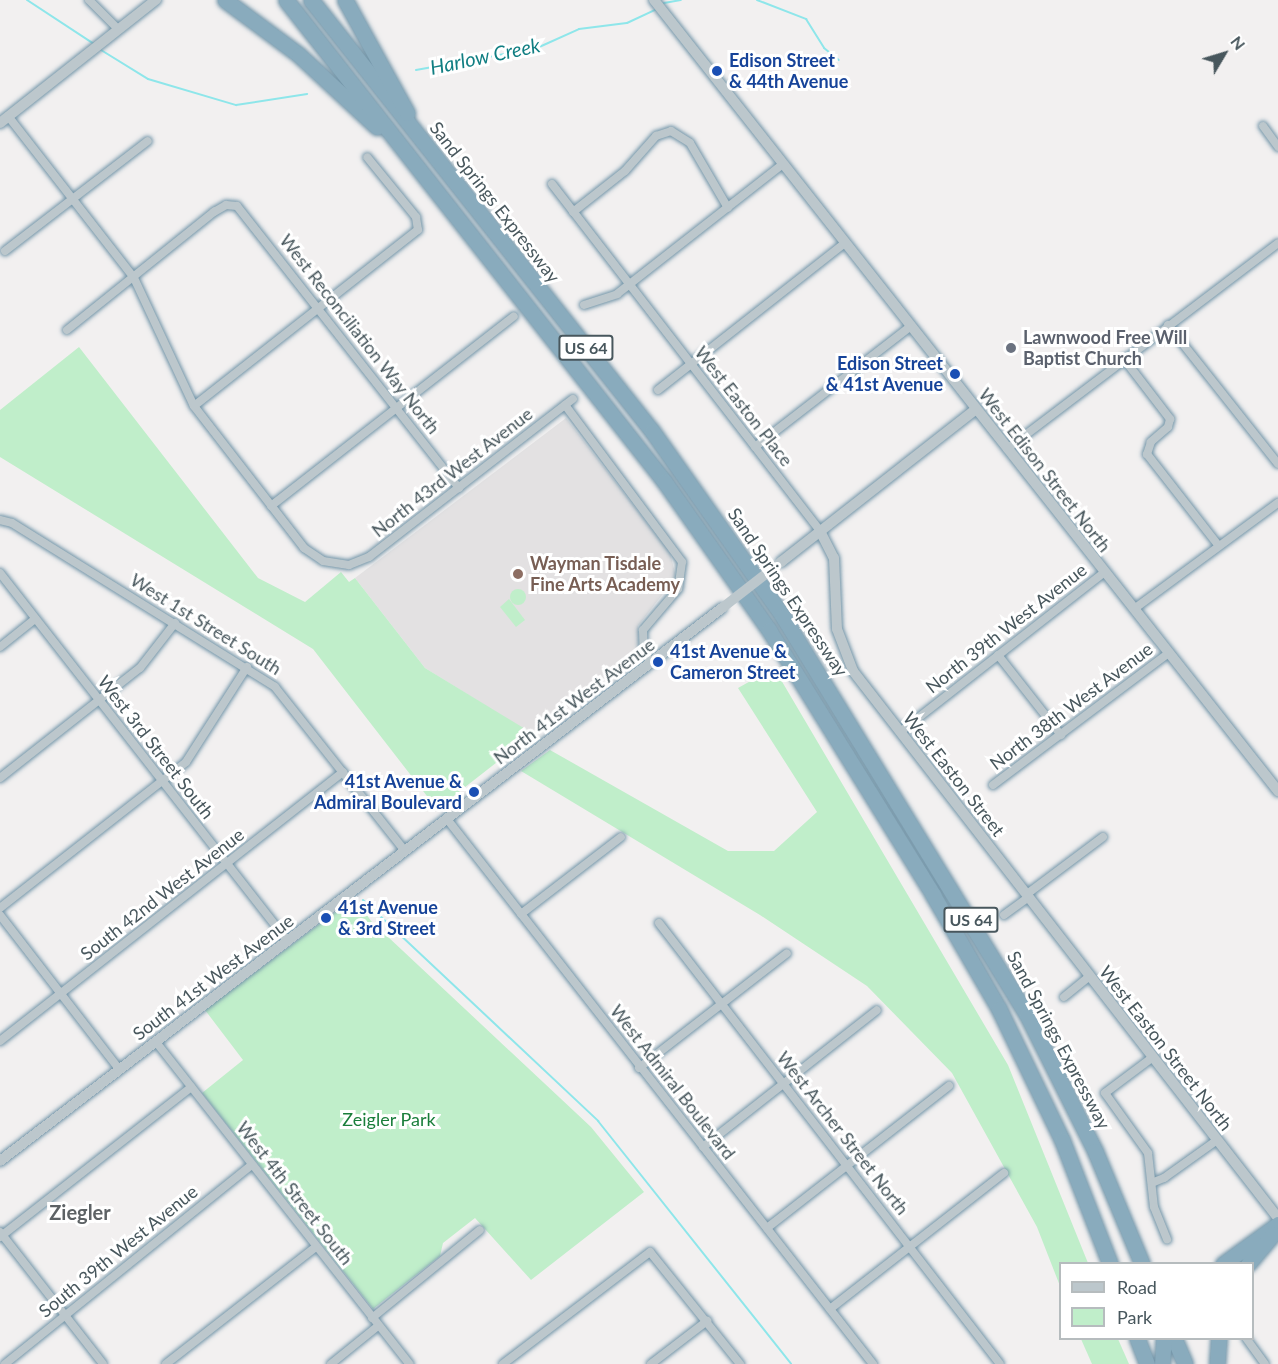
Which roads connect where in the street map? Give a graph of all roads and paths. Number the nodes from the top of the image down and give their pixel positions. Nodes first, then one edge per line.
1 (89, 0) edge
2 (156, 0) edge
3 (225, 0) edge
4 (286, 0) edge
5 (311, 0) edge
6 (345, 0) edge
7 (654, 0) edge
8 (115, 31) junction
9 (4, 119) edge
10 (1263, 126) dead end
11 (418, 136) junction
12 (147, 141) dead end
13 (1278, 147) edge
14 (403, 149) junction
15 (368, 157) dead end
16 (783, 164) junction
17 (552, 184) dead end
18 (73, 198) junction
19 (728, 208) junction
20 (573, 212) junction
21 (845, 243) junction
22 (1278, 243) edge
23 (5, 250) dead end
24 (134, 278) junction
25 (630, 285) junction
26 (584, 305) dead end
27 (320, 309) junction
28 (514, 316) dead end
29 (1168, 325) junction
30 (910, 326) junction
31 (67, 330) dead end
32 (1124, 359) junction
33 (690, 364) junction
34 (658, 390) dead end
35 (573, 399) dead end
36 (565, 405) junction
37 (194, 406) junction
38 (397, 407) junction
39 (976, 410) junction
40 (755, 447) junction
41 (1007, 448) junction
42 (1278, 464) edge
43 (459, 488) junction
44 (1278, 502) edge
45 (271, 506) junction
46 (0, 520) edge
47 (820, 531) junction
48 (1218, 545) junction
49 (1105, 572) junction
50 (0, 573) edge
51 (1134, 609) junction
52 (35, 619) junction
53 (175, 623) junction
54 (0, 646) edge
55 (1168, 653) junction
56 (998, 655) junction
57 (652, 663) junction
58 (247, 667) junction
59 (853, 670) joint
60 (99, 701) junction
61 (900, 732) junction
62 (1061, 735) junction
63 (343, 772) junction
64 (0, 778) edge
65 (162, 782) junction
66 (993, 785) dead end
67 (1278, 791) edge
68 (447, 819) junction
69 (621, 837) dead end
70 (1103, 837) dead end
71 (405, 851) junction
72 (226, 864) junction
73 (1028, 895) junction
74 (0, 908) edge
75 (520, 914) junction
76 (0, 915) edge
77 (1004, 915) dead end
78 (659, 923) dead end
79 (287, 941) junction
80 (787, 953) dead end
81 (1090, 976) junction
82 (62, 994) junction
83 (1064, 997) dead end
84 (722, 1004) junction
85 (877, 1010) dead end
86 (0, 1041) edge
87 (156, 1042) junction
88 (1153, 1057) junction
89 (639, 1068) junction
90 (120, 1070) junction
91 (783, 1084) junction
92 (949, 1086) dead end
93 (191, 1087) junction
94 (1217, 1140) junction
95 (704, 1147) junction
96 (0, 1161) edge
97 (252, 1165) junction
98 (847, 1166) junction
99 (1004, 1173) dead end
100 (1154, 1182) junction
101 (1278, 1218) edge
102 (1278, 1226) edge
103 (768, 1228) junction
104 (480, 1230) dead end
105 (1, 1235) edge
106 (1167, 1239) dead end
107 (316, 1247) junction
108 (911, 1247) junction
109 (1110, 1262) edge
110 (1142, 1262) edge
111 (1224, 1262) edge
112 (1249, 1262) edge
113 (830, 1309) junction
114 (65, 1316) junction
115 (372, 1318) junction
116 (707, 1321) junction
117 (378, 1326) junction
118 (1138, 1340) edge
119 (1171, 1340) edge
120 (1219, 1340) edge
121 (1247, 1340) edge
122 (5, 1364) edge
123 (103, 1364) edge
124 (166, 1364) edge
125 (331, 1364) edge
126 (409, 1364) edge
127 (503, 1364) edge
128 (651, 1364) edge
129 (740, 1364) edge
130 (873, 1364) edge
131 (1000, 1364) edge
132 (1147, 1364) edge
133 (1162, 1364) edge
134 (1185, 1364) edge
135 (1217, 1364) edge
136 (1265, 1364) edge

1 - 8 street
2 - 8 street
3 - 14 highway
4 - 14 highway, Sand Springs Expressway / US 64
5 - 11 highway, Sand Springs Expressway / US 64
6 - 11 highway
7 - 16 street, West Edison Street North
8 - 9 street
9 - 18 street
10 - 13 street
11 - 110 highway, Sand Springs Expressway / US 64
12 - 18 street
14 - 109 highway, Sand Springs Expressway / US 64
15 - 27 street
16 - 19 street
16 - 21 street, West Edison Street North
17 - 20 street, West Easton Place
18 - 23 street
18 - 24 street
19 - 20 street
19 - 25 street
20 - 25 street, West Easton Place
21 - 30 street, West Edison Street North
21 - 33 street
22 - 29 street
24 - 27 street, West Reconciliation Way North
24 - 31 street
24 - 37 street
25 - 26 street
25 - 33 street, West Easton Place
27 - 37 street
27 - 38 street, West Reconciliation Way North
28 - 38 street
29 - 32 street
29 - 42 street
30 - 39 street, West Edison Street North
30 - 40 street
32 - 41 street
32 - 48 street
33 - 34 street
33 - 40 street, West Easton Place
35 - 36 street, North 43rd West Avenue
36 - 43 street, North 43rd West Avenue
36 - 57 street
37 - 45 street
38 - 43 street, West Reconciliation Way North
38 - 45 street
39 - 41 street, West Edison Street North
39 - 47 street, North 41st West Avenue
40 - 47 street, West Easton Place
41 - 49 street, West Edison Street North
43 - 45 street, North 43rd West Avenue
44 - 48 street
46 - 53 street, West 1st Street South
47 - 57 street, North 41st West Avenue, bridge
47 - 59 street, West Easton Place
48 - 51 street
49 - 51 street, West Edison Street North
49 - 56 street, North 39th West Avenue
50 - 52 street, West 3rd Street South
51 - 55 street, West Edison Street North
52 - 54 street
52 - 60 street, West 3rd Street South
53 - 58 street, West 1st Street South
53 - 60 street
55 - 62 street, North 38th West Avenue
55 - 67 street, West Edison Street North
56 - 61 street, North 39th West Avenue
56 - 62 street
57 - 68 street, North 41st West Avenue
58 - 63 street, West 1st Street South
58 - 65 street
59 - 61 street, West Easton Street
60 - 64 street
60 - 65 street, West 3rd Street South
61 - 73 street, West Easton Street
62 - 66 street, North 38th West Avenue
63 - 71 street, West 1st Street South
63 - 72 street, South 42nd West Avenue
65 - 72 street, West 3rd Street South
65 - 74 street
68 - 71 street, South 41st West Avenue
68 - 75 street, West Admiral Boulevard
69 - 75 street
70 - 73 street
71 - 79 street, South 41st West Avenue
72 - 79 street, West 3rd Street South
72 - 82 street, South 42nd West Avenue
73 - 77 street
73 - 81 street, West Easton Street North
75 - 89 street, West Admiral Boulevard
76 - 82 street
78 - 84 street, West Archer Street North
79 - 87 street, South 41st West Avenue
80 - 84 street
81 - 83 street
81 - 88 street, West Easton Street North
82 - 86 street, South 42nd West Avenue
82 - 90 street
84 - 89 street
84 - 91 street, West Archer Street North
85 - 91 street
87 - 90 street, South 41st West Avenue
87 - 93 street, West 4th Street South
88 - 94 street, West Easton Street North
88 - 100 street
89 - 95 street, West Admiral Boulevard
90 - 96 street, South 41st West Avenue
91 - 95 street
91 - 98 street, West Archer Street North
92 - 98 street
93 - 97 street, West 4th Street South
93 - 105 street
94 - 100 street
94 - 101 street, West Easton Street North
95 - 103 street, West Admiral Boulevard
97 - 107 street, West 4th Street South
97 - 114 street, South 39th West Avenue
98 - 103 street
98 - 108 street, West Archer Street North
99 - 108 street
100 - 106 street
102 - 111 highway
102 - 112 highway
103 - 113 street, West Admiral Boulevard
104 - 115 street
105 - 114 street
107 - 115 street, West 4th Street South
107 - 124 street
108 - 113 street
108 - 131 street, West Archer Street North
113 - 130 street, West Admiral Boulevard
114 - 122 street, South 39th West Avenue
114 - 123 street
115 - 117 street, West 4th Street South
116 - 127 street
116 - 128 street
116 - 129 street
117 - 125 street
117 - 126 street, West 4th Street South
118 - 132 highway
119 - 133 highway
119 - 134 highway
120 - 135 highway
121 - 136 street

